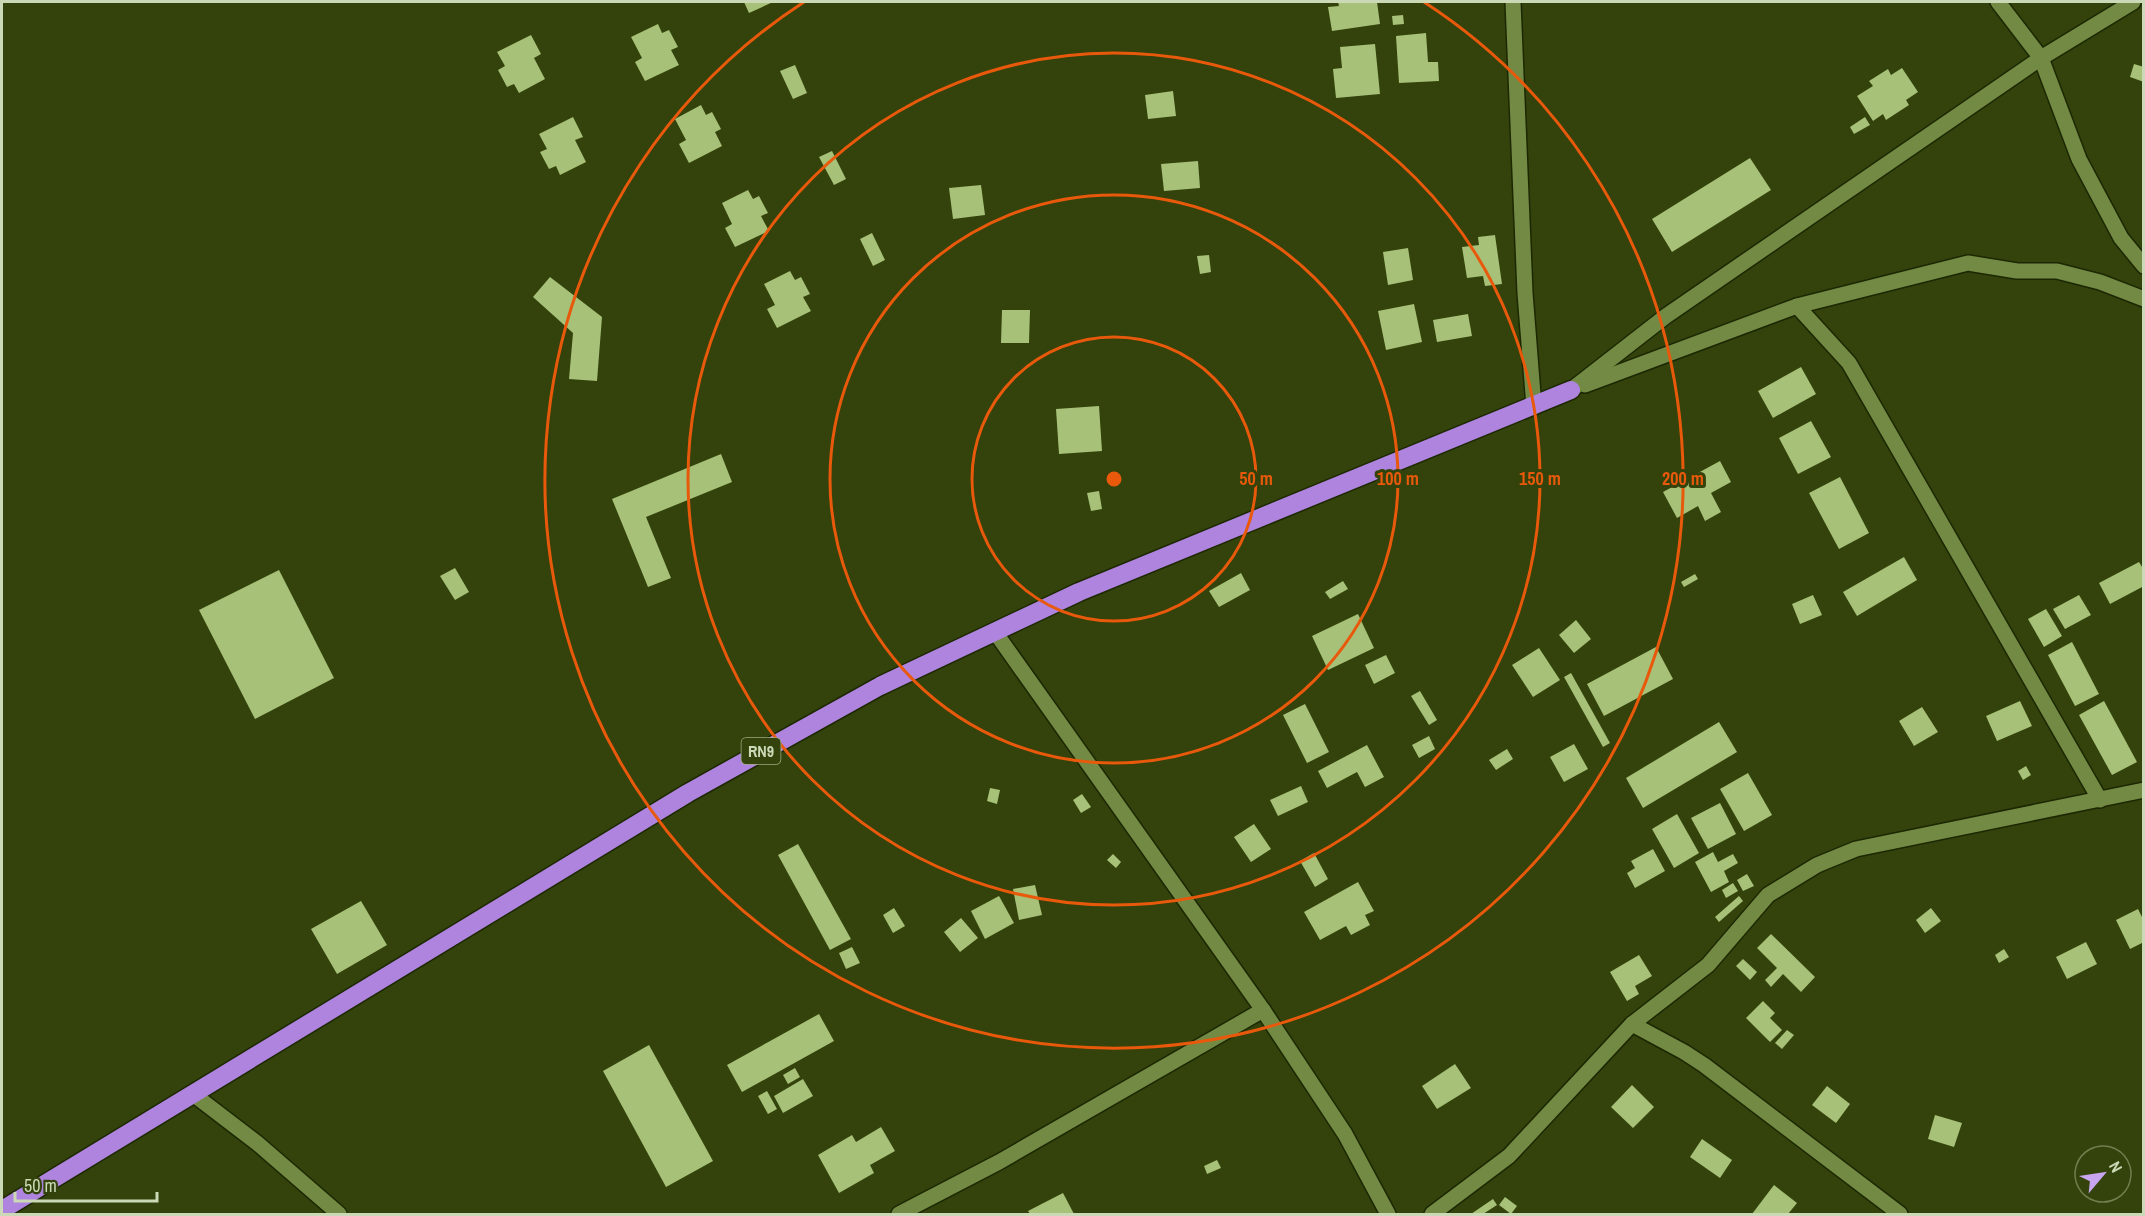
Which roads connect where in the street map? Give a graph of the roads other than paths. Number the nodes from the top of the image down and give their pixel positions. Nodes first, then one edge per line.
1 (1513, 2) edge
2 (1998, 2) edge
3 (2133, 2) edge
4 (2042, 58) junction
5 (2144, 266) edge
6 (2144, 299) edge
7 (1797, 306) junction
8 (1571, 390) junction
9 (1534, 407) junction
10 (994, 632) junction
11 (2144, 790) edge
12 (2100, 800) junction
13 (1263, 1010) junction
14 (1632, 1024) junction
15 (193, 1094) junction
16 (2, 1210) edge
17 (339, 1215) edge
18 (899, 1215) edge
19 (1388, 1215) edge
20 (1432, 1215) edge
21 (1900, 1215) edge

1 - 9 street
2 - 4 street
3 - 4 street
4 - 5 street
4 - 8 street
6 - 7 street
7 - 8 street
7 - 12 street
8 - 9 highway, RN9
9 - 10 highway, RN9
10 - 13 street
10 - 15 highway, RN9
11 - 12 street
12 - 14 street
13 - 18 street
13 - 19 street
14 - 20 street
14 - 21 street
15 - 16 highway, RN9
15 - 17 street

